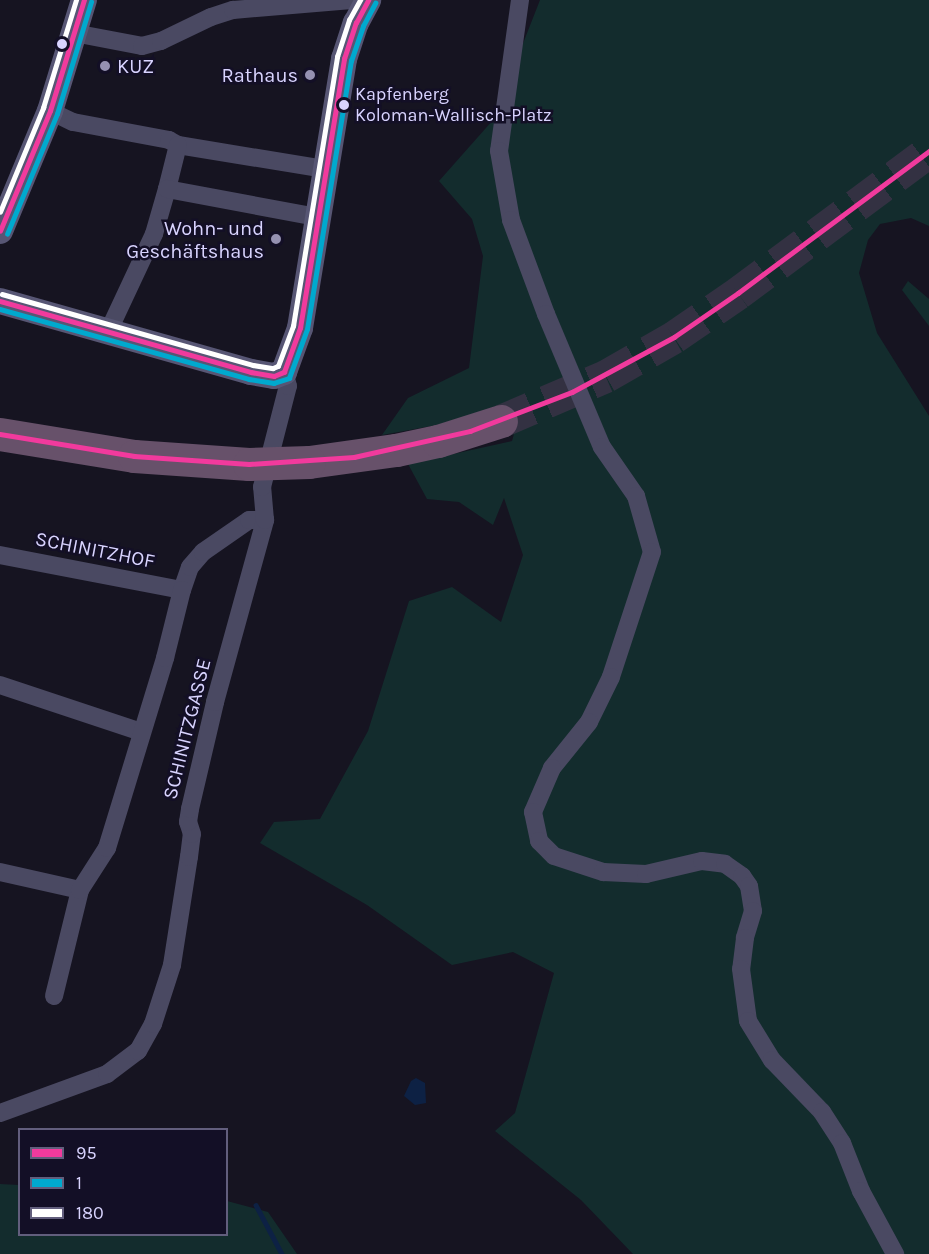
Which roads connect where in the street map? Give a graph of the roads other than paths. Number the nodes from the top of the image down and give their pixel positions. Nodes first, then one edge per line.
1 (84, 0) edge
2 (520, 0) edge
3 (362, 1) edge
4 (252, 4) edge
5 (74, 33) junction
6 (50, 111) junction
7 (173, 142) junction
8 (324, 169) junction
9 (167, 192) junction
10 (317, 217) junction
11 (0, 231) edge
12 (1, 305) edge
13 (109, 330) junction
14 (284, 372) junction
15 (501, 421) tunnel mouth
16 (2, 435) edge
17 (265, 520) junction
18 (0, 555) edge
19 (182, 590) junction
20 (0, 685) edge
21 (141, 732) junction
22 (0, 872) edge
23 (80, 890) junction
24 (54, 996) dead end
25 (0, 1113) edge
26 (895, 1254) edge

1 - 5 street
2 - 26 street
3 - 4 street
3 - 8 street
4 - 5 street
5 - 6 street
6 - 7 street
6 - 11 street
7 - 8 street
7 - 9 street
8 - 10 street
9 - 10 street
9 - 13 street
10 - 14 street
12 - 13 street
13 - 14 street
14 - 17 street, SCHINITZGASSE
15 - 16 highway, bridge
17 - 19 street
17 - 25 street, SCHINITZGASSE
18 - 19 street, SCHINITZHOF
19 - 21 street
20 - 21 street
21 - 23 street
22 - 23 street
23 - 24 street

